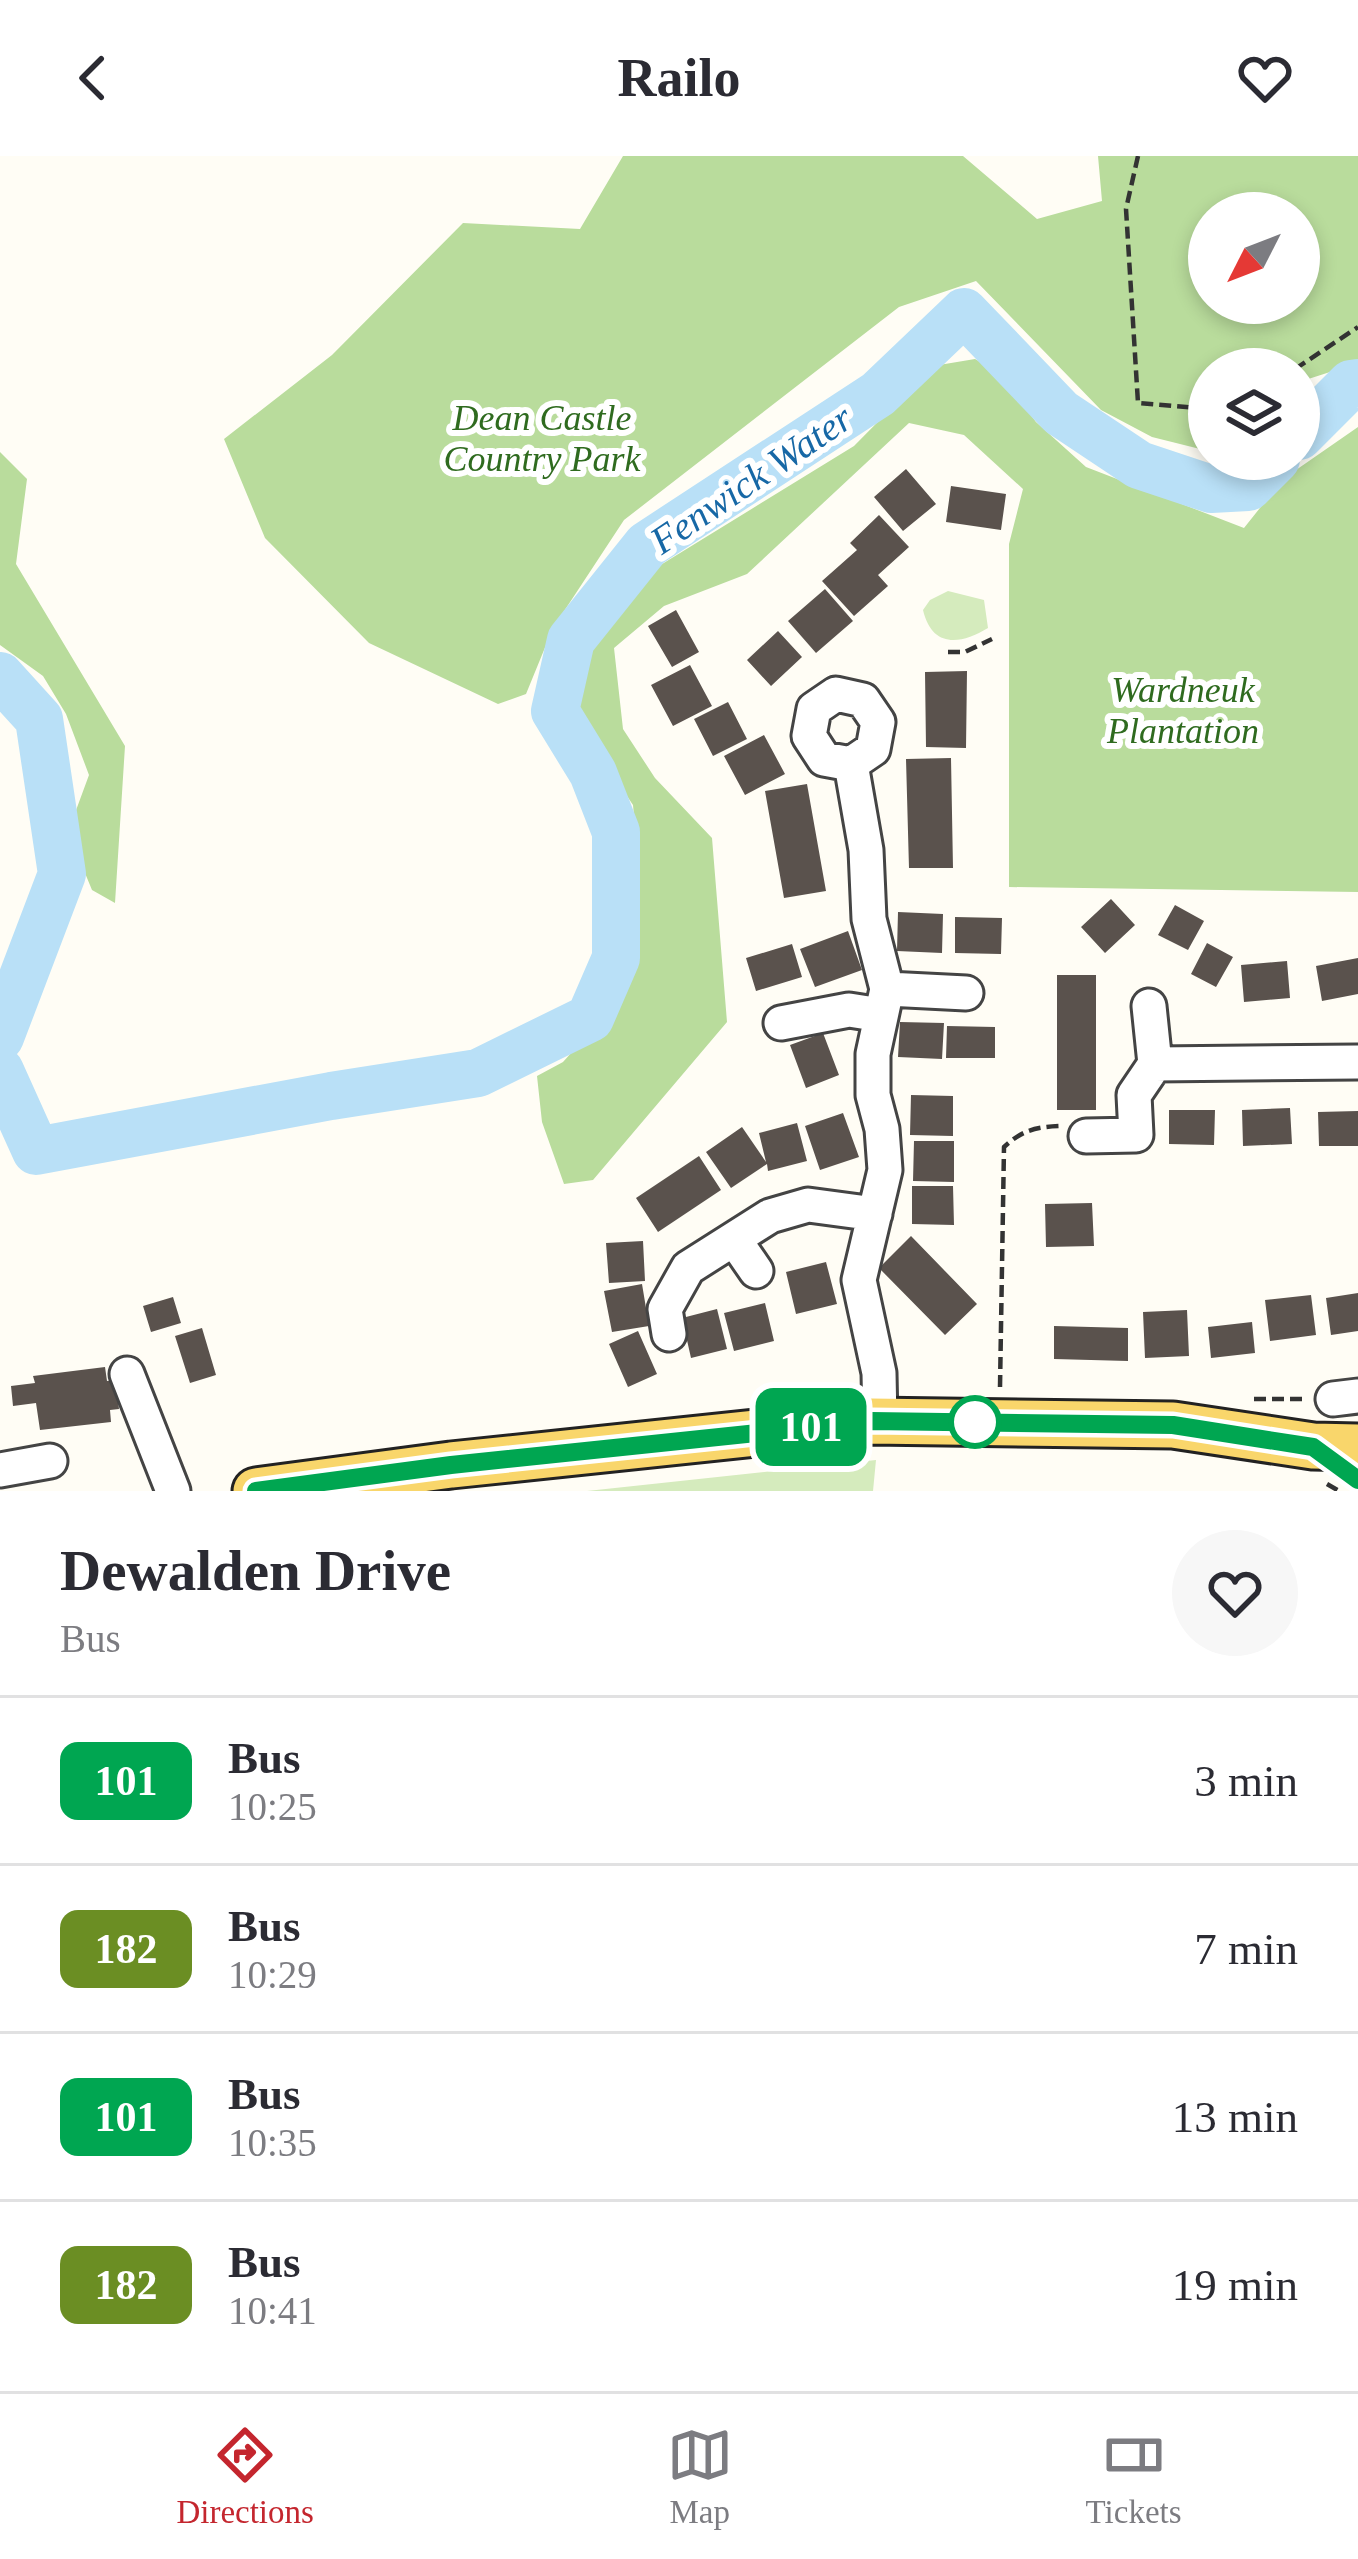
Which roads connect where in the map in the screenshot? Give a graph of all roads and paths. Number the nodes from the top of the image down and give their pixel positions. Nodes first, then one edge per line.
1 (1138, 156) edge
2 (1358, 327) edge
3 (1320, 352) edge
4 (1188, 408) edge
5 (992, 639) dead end
6 (948, 652) dead end
7 (851, 764) dead end
8 (966, 994) dead end
9 (884, 1002) junction
10 (1149, 1006) dead end
11 (781, 1024) dead end
12 (1358, 1062) edge
13 (1155, 1064) junction
14 (1086, 1136) joint
15 (875, 1214) junction
16 (734, 1239) junction
17 (756, 1271) dead end
18 (669, 1334) dead end
19 (127, 1374) dead end
20 (880, 1421) junction
21 (1008, 1422) junction
22 (1313, 1447) junction
23 (1358, 1447) edge
24 (50, 1461) dead end
25 (0, 1470) edge
26 (1358, 1480) edge
27 (0, 1481) edge
28 (2, 1491) edge
29 (173, 1491) edge
30 (256, 1491) edge

1 - 4 path
2 - 3 path
5 - 6 path
7 - 9 street
8 - 9 street
9 - 11 street
9 - 15 street
10 - 13 street
12 - 13 street
13 - 14 street
14 - 21 path
15 - 16 street
15 - 20 street
16 - 17 street
16 - 18 street
19 - 29 street
20 - 21 main road
20 - 30 main road
21 - 22 main road
22 - 23 main road
22 - 26 main road
24 - 25 street
27 - 28 street

